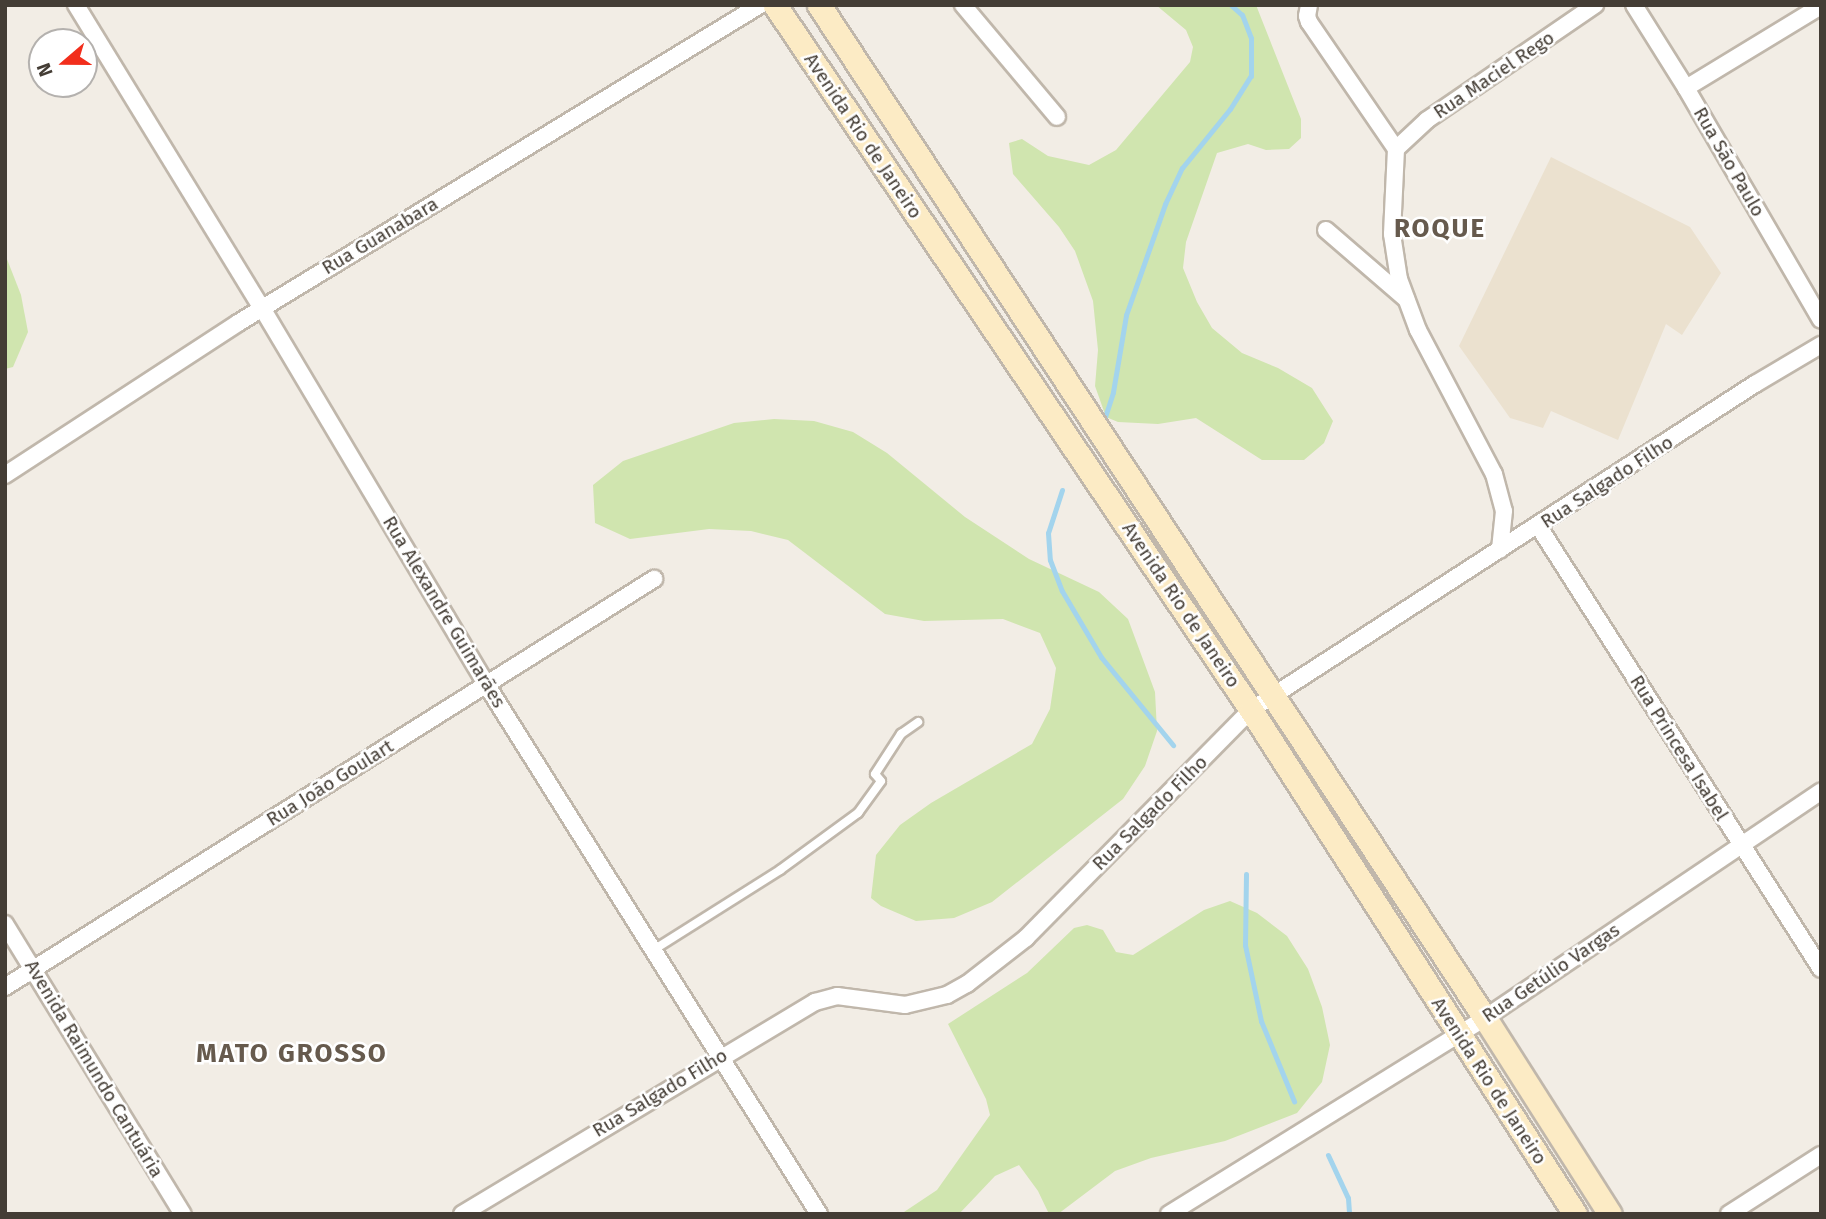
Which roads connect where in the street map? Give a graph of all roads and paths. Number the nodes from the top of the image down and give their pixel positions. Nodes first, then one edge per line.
1 (76, 5) edge
2 (760, 5) edge
3 (775, 5) edge
4 (819, 5) edge
5 (963, 5) edge
6 (1309, 5) edge
7 (1595, 5) edge
8 (1633, 5) edge
9 (1821, 6) edge
10 (1686, 88) junction
11 (1057, 117) dead end
12 (1396, 149) junction
13 (1326, 230) dead end
14 (1406, 299) junction
15 (262, 308) junction
16 (1821, 320) edge
17 (1821, 345) edge
18 (5, 475) edge
19 (1539, 527) junction
20 (1500, 550) junction
21 (654, 579) dead end
22 (486, 684) junction
23 (1272, 696) junction
24 (1251, 710) junction
25 (918, 722) dead end
26 (1821, 791) edge
27 (1740, 843) junction
28 (5, 924) edge
29 (655, 949) junction
30 (34, 969) junction
31 (1821, 970) edge
32 (5, 987) edge
33 (1485, 1018) junction
34 (1459, 1035) junction
35 (720, 1056) junction
36 (1821, 1155) edge
37 (183, 1214) edge
38 (461, 1214) edge
39 (818, 1214) edge
40 (1169, 1214) edge
41 (1574, 1214) edge
42 (1610, 1214) edge
43 (1729, 1214) edge

1 - 15 street, Rua Alexandre Guimarães
2 - 15 street, Rua Guanabara
3 - 24 main road, Avenida Rio de Janeiro
4 - 23 main road, Avenida Rio de Janeiro
5 - 11 street
6 - 12 street
7 - 12 street, Rua Maciel Rego
8 - 10 street, Rua São Paulo
9 - 10 street
10 - 16 street, Rua São Paulo
12 - 14 street
13 - 14 street
14 - 20 street
15 - 18 street, Rua Guanabara
15 - 22 street, Rua Alexandre Guimarães
17 - 19 street, Rua Salgado Filho
19 - 20 street, Rua Salgado Filho
19 - 27 street, Rua Princesa Isabel
20 - 23 street, Rua Salgado Filho
21 - 22 street, Rua João Goulart
22 - 29 street, Rua Alexandre Guimarães
22 - 30 street, Rua João Goulart
23 - 24 street, Rua Salgado Filho
23 - 33 main road, Avenida Rio de Janeiro
24 - 34 main road, Avenida Rio de Janeiro
24 - 35 street, Rua Salgado Filho
25 - 29 lane
26 - 27 street, Rua Getúlio Vargas
27 - 31 street, Rua Princesa Isabel
27 - 33 street, Rua Getúlio Vargas
28 - 30 street, Avenida Raimundo Cantuária
29 - 35 street, Rua Alexandre Guimarães
30 - 32 street, Rua João Goulart
30 - 37 street, Avenida Raimundo Cantuária
33 - 34 street, Rua Getúlio Vargas
33 - 42 main road, Avenida Rio de Janeiro
34 - 40 street, Rua Getúlio Vargas
34 - 41 main road, Avenida Rio de Janeiro
35 - 38 street, Rua Salgado Filho
35 - 39 street, Rua Alexandre Guimarães
36 - 43 street

